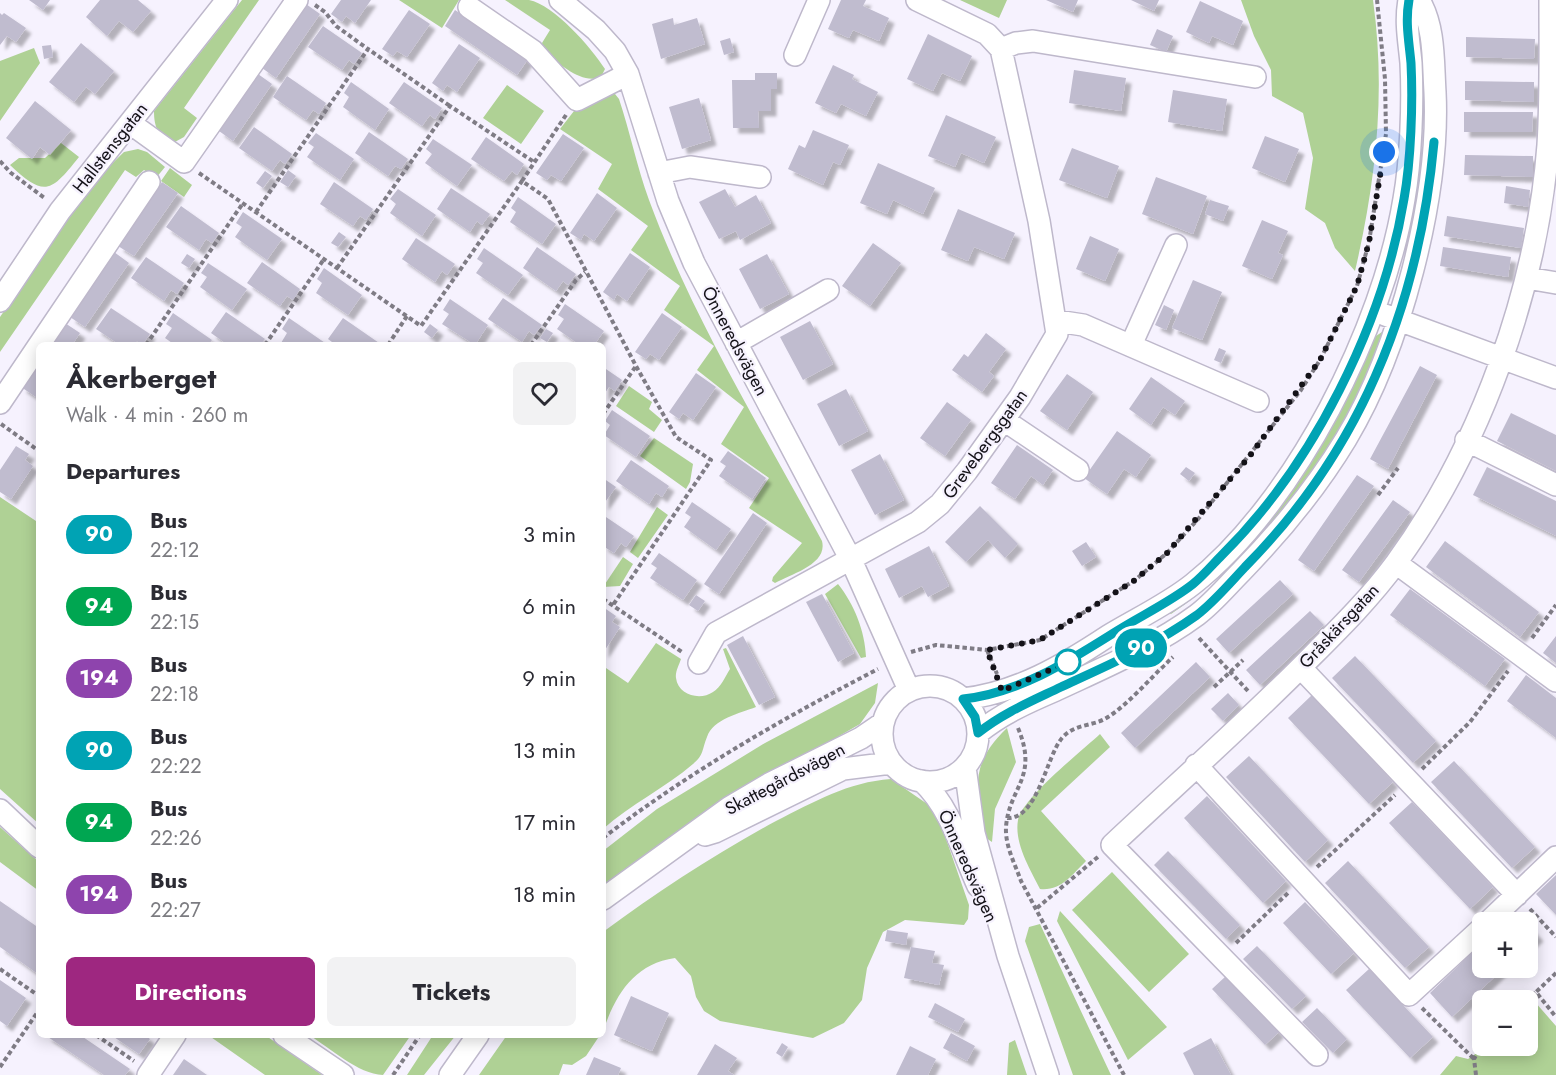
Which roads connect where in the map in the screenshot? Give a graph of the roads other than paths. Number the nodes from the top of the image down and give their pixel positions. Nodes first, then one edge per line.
1 (227, 0) edge
2 (297, 0) edge
3 (561, 0) edge
4 (819, 0) edge
5 (920, 0) edge
6 (1409, 0) edge
7 (1419, 0) edge
8 (1550, 0) edge
9 (469, 7) dead end
10 (1001, 49) junction
11 (795, 55) dead end
12 (628, 74) junction
13 (1255, 77) dead end
14 (130, 123) junction
15 (1552, 140) edge
16 (659, 172) junction
17 (760, 177) dead end
18 (149, 182) dead end
19 (1176, 245) dead end
20 (1527, 278) junction
21 (1556, 283) edge
22 (828, 290) dead end
23 (0, 301) edge
24 (1373, 311) junction
25 (1398, 320) junction
26 (1057, 321) junction
27 (41, 342) edge
28 (736, 343) junction
29 (1131, 345) junction
30 (36, 349) edge
31 (1501, 360) junction
32 (1556, 378) edge
33 (1258, 401) dead end
34 (0, 403) edge
35 (1004, 420) junction
36 (1466, 440) junction
37 (1078, 470) dead end
38 (1556, 485) edge
39 (851, 560) junction
40 (1396, 563) junction
41 (699, 663) road end
42 (1301, 668) junction
43 (1556, 681) edge
44 (909, 690) junction
45 (963, 699) junction
46 (883, 723) junction
47 (978, 733) junction
48 (891, 763) junction
49 (1196, 765) junction
50 (965, 767) junction
51 (922, 782) junction
52 (0, 810) edge
53 (690, 838) junction
54 (36, 844) edge
55 (1556, 857) edge
56 (1517, 895) junction
57 (606, 897) edge
58 (1499, 912) edge
59 (1472, 937) edge
60 (1008, 956) junction
61 (173, 1038) edge
62 (288, 1038) edge
63 (476, 1038) edge
64 (1317, 1055) dead end
65 (149, 1074) edge
66 (343, 1075) edge
67 (450, 1075) edge
68 (1048, 1075) edge

1 - 14 street, Hallstensgatan
2 - 14 street
3 - 12 street, Önneredsvägen
4 - 11 street
5 - 10 street
6 - 24 street
7 - 25 street
8 - 15 street, Gråskärsgatan
9 - 12 street
10 - 13 street
10 - 26 street, Grevebergsgatan
12 - 16 street, Önneredsvägen
14 - 23 street, Hallstensgatan
15 - 20 street, Gråskärsgatan
16 - 17 street
16 - 28 street, Önneredsvägen
18 - 27 street
19 - 29 street
20 - 21 street
20 - 31 street, Gråskärsgatan
22 - 28 street
24 - 25 street
24 - 45 street
25 - 31 street
25 - 47 street
26 - 29 street
26 - 35 street, Grevebergsgatan
28 - 39 street, Önneredsvägen
29 - 33 street
30 - 34 street
31 - 32 street
31 - 36 street, Gråskärsgatan
35 - 37 street
35 - 39 street, Grevebergsgatan
36 - 38 street
36 - 40 street, Gråskärsgatan
39 - 41 street, Grevebergsgatan
39 - 44 street, Önneredsvägen
40 - 42 street, Gråskärsgatan
40 - 43 street
42 - 49 street, Gråskärsgatan
42 - 56 street
44 - 45 street
44 - 46 street, Skattegårdsvägen
45 - 47 street
46 - 48 street
46 - 53 street, Skattegårdsvägen
47 - 50 street
48 - 51 street
48 - 53 street, Skattegårdsvägen
49 - 59 street
49 - 64 street, Gråskärsgatan
50 - 51 street
50 - 60 street, Önneredsvägen
51 - 60 street, Önneredsvägen
52 - 54 street
53 - 57 street, Skattegårdsvägen
55 - 56 street
56 - 58 street
60 - 68 street, Önneredsvägen
61 - 65 street
62 - 66 street
63 - 67 street

